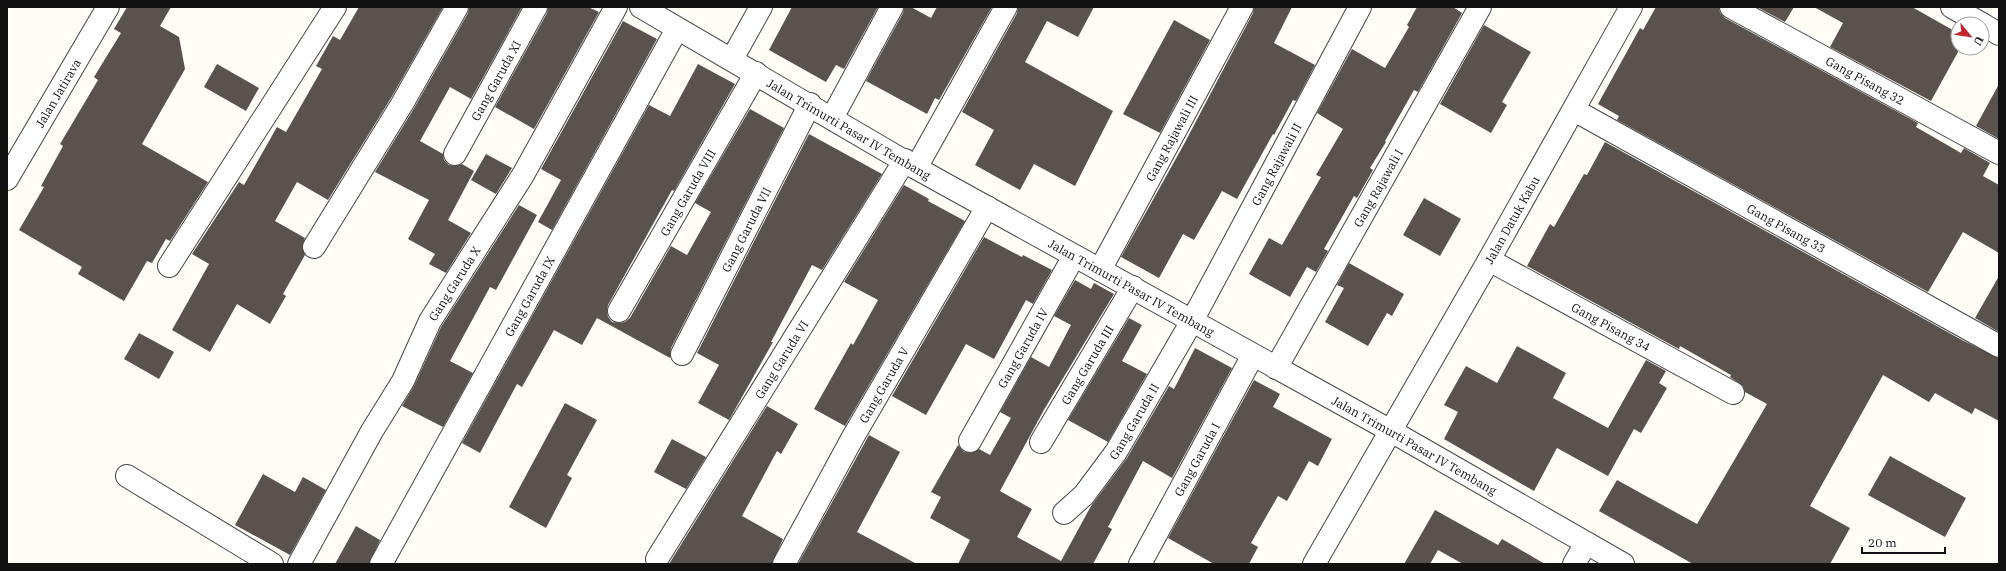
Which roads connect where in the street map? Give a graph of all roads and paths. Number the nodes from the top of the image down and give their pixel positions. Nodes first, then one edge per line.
1 (108, 7) edge
2 (335, 7) edge
3 (457, 7) edge
4 (536, 7) edge
5 (616, 7) edge
6 (641, 7) edge
7 (760, 7) edge
8 (892, 7) edge
9 (1006, 7) edge
10 (1242, 7) edge
11 (1360, 7) edge
12 (1480, 7) edge
13 (1631, 7) edge
14 (1731, 7) edge
15 (1952, 7) edge
16 (1968, 16) edge
17 (677, 29) junction
18 (1990, 29) edge
19 (1999, 34) edge
20 (732, 60) junction
21 (756, 74) junction
22 (810, 104) junction
23 (1574, 110) junction
24 (832, 118) junction
25 (1999, 153) edge
26 (455, 154) dead end
27 (911, 164) junction
28 (7, 179) edge
29 (987, 207) junction
30 (314, 247) dead end
31 (1074, 256) junction
32 (1489, 260) junction
33 (169, 266) dead end
34 (1100, 270) junction
35 (1133, 287) junction
36 (619, 311) dead end
37 (1192, 321) junction
38 (1999, 346) edge
39 (682, 354) dead end
40 (1252, 355) junction
41 (1276, 368) junction
42 (1733, 393) dead end
43 (1391, 431) junction
44 (970, 441) dead end
45 (1041, 442) dead end
46 (127, 476) dead end
47 (1064, 513) dead end
48 (1586, 543) junction
49 (657, 559) dead end
50 (272, 564) edge
51 (299, 564) edge
52 (381, 564) edge
53 (784, 564) edge
54 (1140, 564) edge
55 (1314, 564) edge
56 (1574, 564) edge
57 (1623, 564) edge

1 - 28 street, Jalan Jatirava
2 - 33 street
3 - 30 street
4 - 26 street, Gang Garuda XI
5 - 51 street, Gang Garuda X
6 - 17 street, Jalan Trimurti Pasar IV Tembang
7 - 20 street
8 - 24 street
9 - 27 street, Gang Garuda VI
10 - 34 street, Gang Rajawali III
11 - 37 street, Gang Rajawali II
12 - 41 street, Gang Rajawali I
13 - 23 street, Jalan Datuk Kabu
14 - 25 street, Gang Pisang 32
15 - 16 street
17 - 20 street, Jalan Trimurti Pasar IV Tembang
17 - 52 street, Gang Garuda IX
18 - 19 street
20 - 21 street, Jalan Trimurti Pasar IV Tembang
21 - 22 street, Jalan Trimurti Pasar IV Tembang
21 - 36 street, Gang Garuda VIII
22 - 24 street, Jalan Trimurti Pasar IV Tembang
22 - 39 street, Gang Garuda VII
23 - 32 street, Jalan Datuk Kabu
23 - 38 street, Gang Pisang 33
24 - 27 street, Jalan Trimurti Pasar IV Tembang
27 - 29 street, Jalan Trimurti Pasar IV Tembang
27 - 49 street, Gang Garuda VI
29 - 31 street, Jalan Trimurti Pasar IV Tembang
29 - 53 street, Gang Garuda V
31 - 34 street, Jalan Trimurti Pasar IV Tembang
31 - 44 street, Gang Garuda IV
32 - 42 street, Gang Pisang 34
32 - 43 street, Jalan Datuk Kabu
34 - 35 street, Jalan Trimurti Pasar IV Tembang
35 - 37 street, Jalan Trimurti Pasar IV Tembang
35 - 45 street, Gang Garuda III
37 - 40 street, Jalan Trimurti Pasar IV Tembang
37 - 47 street, Gang Garuda II
40 - 41 street, Jalan Trimurti Pasar IV Tembang
40 - 54 street, Gang Garuda I
41 - 43 street, Jalan Trimurti Pasar IV Tembang
43 - 48 street, Jalan Trimurti Pasar IV Tembang
43 - 55 street, Jalan Datuk Kabu
46 - 50 street
48 - 56 street
48 - 57 street, Jalan Trimurti Pasar IV Tembang

